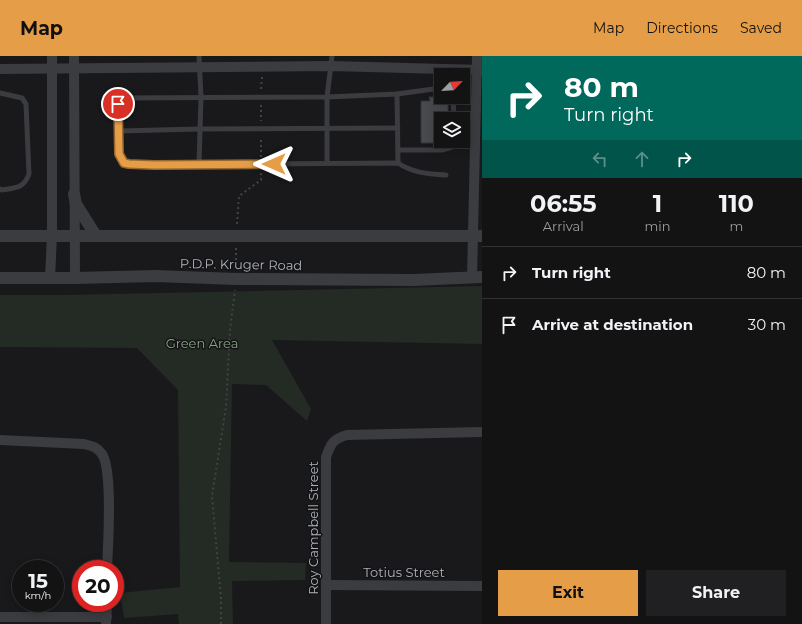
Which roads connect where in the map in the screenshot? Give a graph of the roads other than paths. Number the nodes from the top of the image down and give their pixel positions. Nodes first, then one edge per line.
1 (52, 56) edge
2 (74, 56) edge
3 (199, 56) edge
4 (477, 56) edge
5 (331, 61) edge
6 (199, 67) junction
7 (52, 69) junction
8 (75, 69) junction
9 (0, 70) edge
10 (479, 70) edge
11 (434, 89) edge
12 (0, 93) edge
13 (397, 94) junction
14 (327, 97) junction
15 (201, 98) junction
16 (327, 128) junction
17 (398, 128) junction
18 (199, 129) junction
19 (119, 131) junction
20 (449, 148) edge
21 (398, 150) junction
22 (327, 163) junction
23 (398, 163) junction
24 (199, 164) junction
25 (446, 175) dead end
26 (0, 189) edge
27 (74, 194) junction
28 (0, 236) edge
29 (52, 236) junction
30 (74, 236) junction
31 (96, 236) junction
32 (478, 236) edge
33 (0, 278) edge
34 (75, 278) junction
35 (477, 278) edge
36 (50, 279) junction
37 (482, 432) edge
38 (0, 440) edge
39 (107, 560) edge
40 (326, 585) junction
41 (482, 586) edge
42 (0, 617) edge
43 (106, 620) edge
44 (326, 624) edge

1 - 7 street
2 - 8 street
3 - 6 lane
4 - 10 street
5 - 6 street
5 - 10 street
5 - 14 lane
6 - 8 street
6 - 15 lane
7 - 8 street
7 - 9 street
7 - 29 street
8 - 27 street
10 - 32 street
11 - 13 lane
12 - 26 lane
13 - 14 lane
13 - 17 lane
14 - 15 lane
14 - 16 lane
15 - 18 lane
15 - 19 lane
16 - 17 lane
16 - 18 lane
16 - 22 lane
17 - 21 lane
18 - 19 lane
18 - 24 lane
19 - 24 lane
20 - 21 lane
21 - 23 lane
22 - 23 lane
22 - 24 lane
23 - 25 lane
27 - 30 street
27 - 31 street
28 - 29 street
29 - 30 street
29 - 36 street
30 - 31 street
30 - 34 street
31 - 32 street
32 - 35 street
33 - 36 street, P.D.P. Kruger Road
34 - 35 street, P.D.P. Kruger Road
34 - 36 street, P.D.P. Kruger Road
37 - 40 street, Roy Campbell Street
38 - 39 street
40 - 41 street, Totius Street
40 - 44 street, Roy Campbell Street
42 - 43 street

